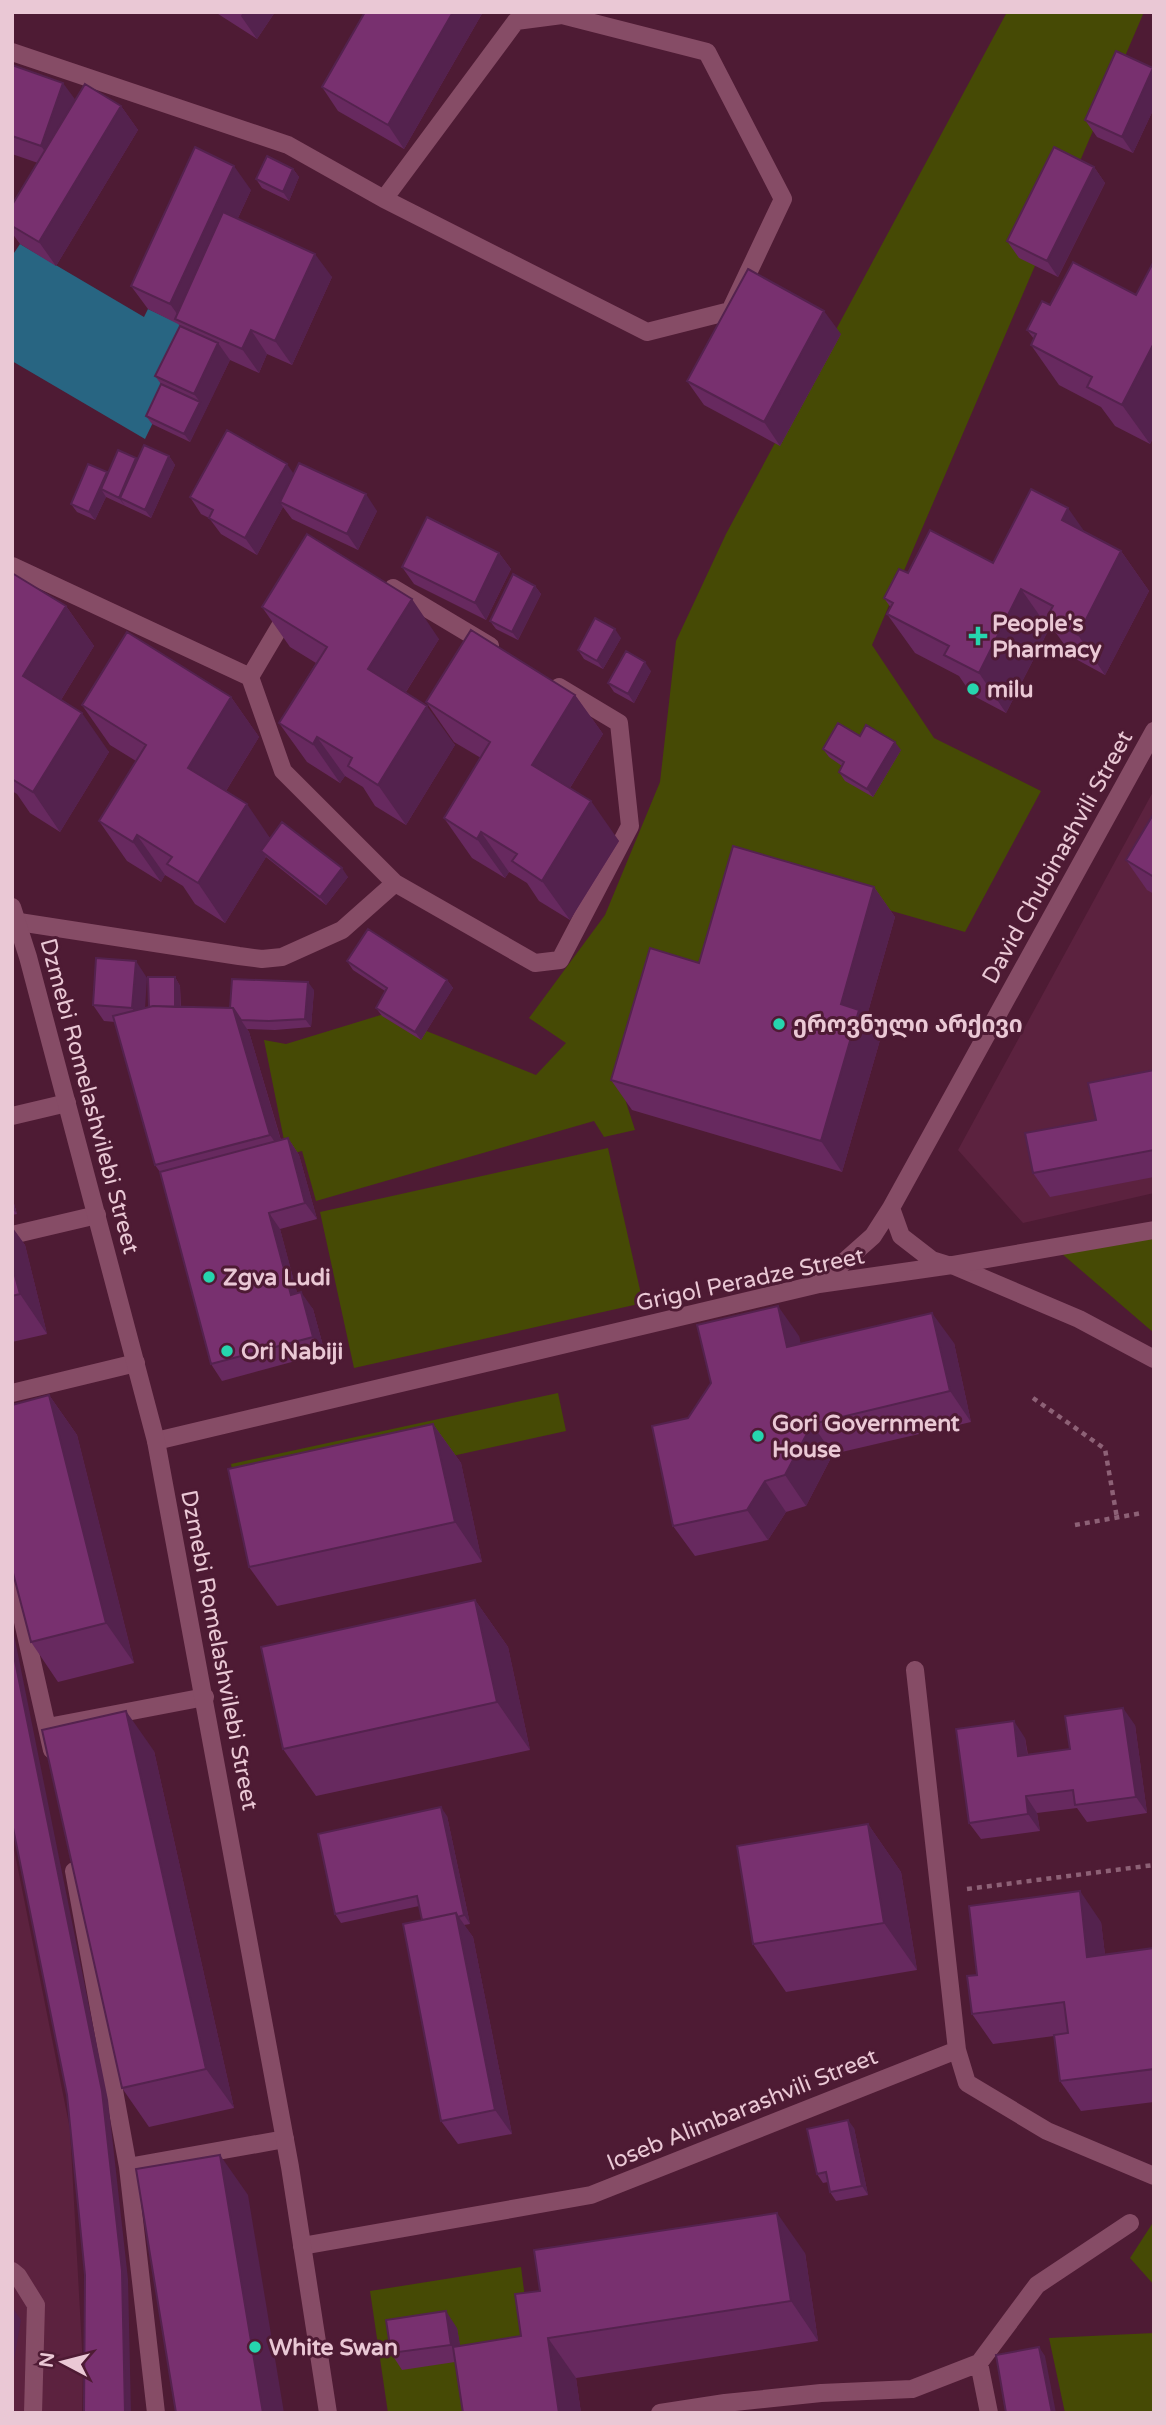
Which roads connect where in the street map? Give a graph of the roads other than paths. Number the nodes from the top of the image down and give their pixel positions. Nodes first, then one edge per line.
1 (12, 52) edge
2 (384, 199) junction
3 (12, 566) edge
4 (373, 577) edge
5 (299, 596) edge
6 (502, 653) edge
7 (250, 677) junction
8 (549, 681) edge
9 (1154, 731) edge
10 (395, 883) junction
11 (15, 915) edge
12 (67, 1103) junction
13 (12, 1116) edge
14 (891, 1208) junction
15 (96, 1214) junction
16 (1154, 1230) edge
17 (12, 1235) edge
18 (952, 1265) junction
19 (819, 1284) junction
20 (1154, 1359) edge
21 (136, 1363) junction
22 (12, 1393) edge
23 (156, 1441) junction
24 (12, 1573) edge
25 (915, 1670) dead end
26 (205, 1697) junction
27 (48, 1727) junction
28 (56, 1768) edge
29 (71, 1851) edge
30 (957, 2050) junction
31 (285, 2139) junction
32 (128, 2167) junction
33 (1154, 2176) edge
34 (1130, 2223) dead end
35 (302, 2246) junction
36 (12, 2271) edge
37 (979, 2363) junction
38 (726, 2408) edge
39 (33, 2413) edge
40 (156, 2413) edge
41 (328, 2413) edge
42 (660, 2413) edge
43 (989, 2413) edge

1 - 2 street
2 - 2 street
3 - 7 street
4 - 6 street
5 - 7 street
7 - 10 street
8 - 10 street
9 - 14 street, David Chubinashvili Street
10 - 11 street
11 - 12 street, Dzmebi Romelashvilebi Street
12 - 13 street
12 - 15 street, Dzmebi Romelashvilebi Street
14 - 18 street
14 - 19 street, David Chubinashvili Street
15 - 17 street
15 - 21 street, Dzmebi Romelashvilebi Street
16 - 18 street, Grigol Peradze Street
18 - 19 street, Grigol Peradze Street
18 - 20 street
19 - 23 street, Grigol Peradze Street
21 - 22 street
21 - 23 street, Dzmebi Romelashvilebi Street
23 - 26 street, Dzmebi Romelashvilebi Street
24 - 27 street
25 - 30 street
26 - 27 street
26 - 31 street, Dzmebi Romelashvilebi Street
27 - 28 street
29 - 32 street
30 - 33 street
30 - 35 street, Ioseb Alimbarashvili Street
31 - 32 street
31 - 35 street, Dzmebi Romelashvilebi Street
32 - 40 street
34 - 37 street
35 - 41 street, Dzmebi Romelashvilebi Street
36 - 39 street
37 - 38 street
37 - 43 street
38 - 42 street

